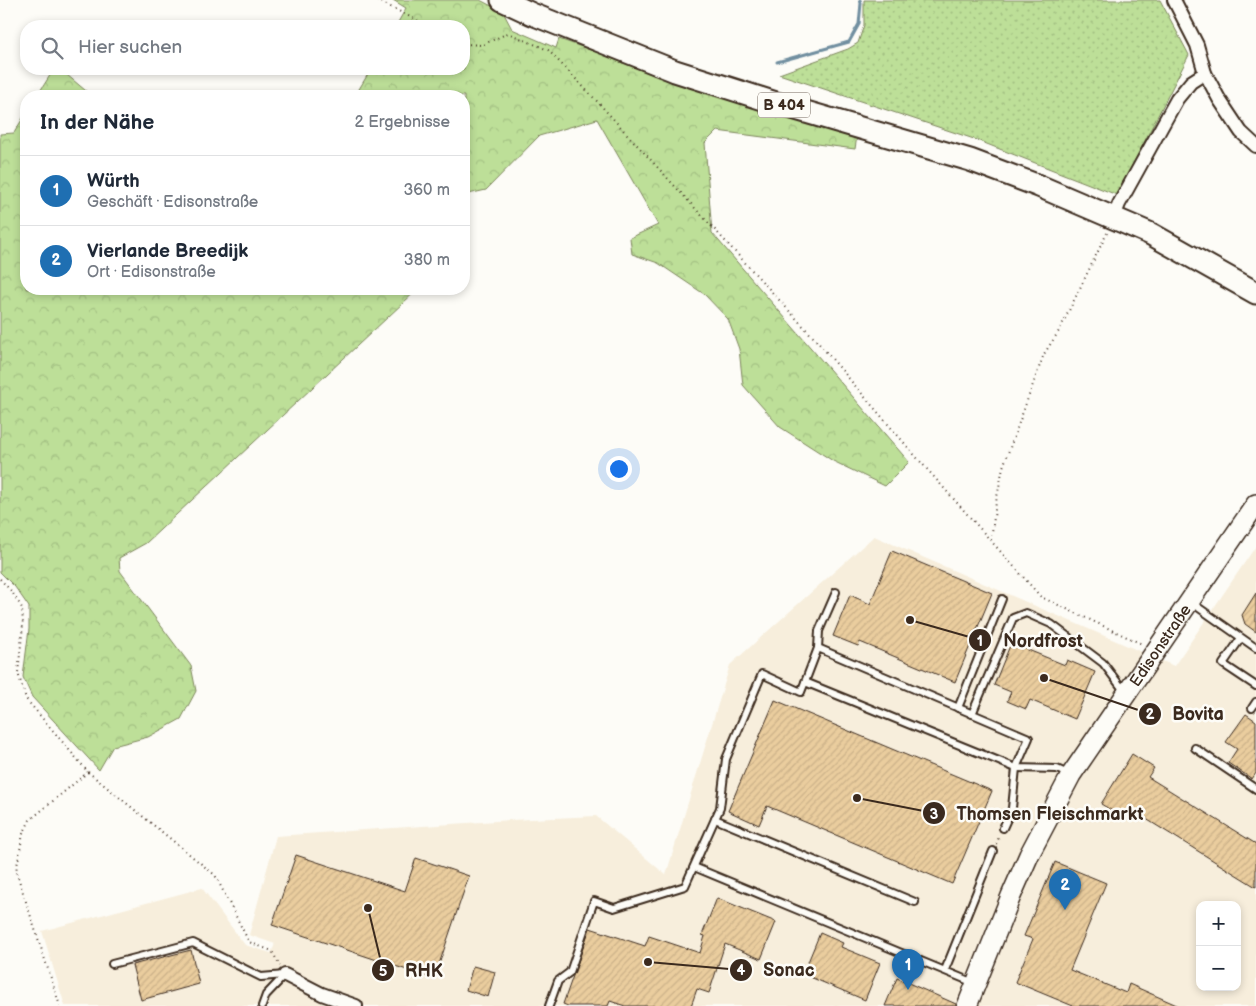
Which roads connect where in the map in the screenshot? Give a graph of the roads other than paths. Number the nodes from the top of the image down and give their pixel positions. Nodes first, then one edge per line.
1 (502, 0) edge
2 (1174, 0) edge
3 (1205, 73) junction
4 (1256, 146) edge
5 (1114, 218) junction
6 (1256, 293) edge
7 (1256, 504) edge
8 (836, 592) dead end
9 (1002, 599) dead end
10 (1189, 601) junction
11 (1241, 638) junction
12 (818, 648) junction
13 (1256, 648) edge
14 (805, 682) junction
15 (1256, 686) edge
16 (1126, 694) junction
17 (1256, 702) edge
18 (958, 708) junction
19 (1252, 708) dead end
20 (972, 714) junction
21 (1195, 748) dead end
22 (1016, 768) junction
23 (1071, 775) junction
24 (1256, 789) edge
25 (715, 819) junction
26 (1003, 828) road end
27 (993, 851) road end
28 (694, 867) junction
29 (915, 902) dead end
30 (112, 964) dead end
31 (945, 970) junction
32 (285, 975) junction
33 (975, 984) junction
34 (262, 1006) edge
35 (356, 1006) edge
36 (549, 1006) edge
37 (967, 1006) edge

1 - 5 main road, B 404
2 - 3 street
3 - 4 street
3 - 5 street
5 - 6 main road, B 404
7 - 10 street, Edisonstraße
8 - 12 lane
9 - 18 lane
10 - 11 lane
10 - 16 street, Edisonstraße
11 - 13 lane
11 - 15 lane
12 - 14 lane
12 - 18 lane
14 - 22 lane
14 - 25 lane
16 - 20 lane
16 - 23 street, Edisonstraße
17 - 19 lane
18 - 20 lane
20 - 22 lane
21 - 24 lane
22 - 23 lane
22 - 26 lane
23 - 33 street, Edisonstraße
25 - 28 lane
25 - 29 lane
27 - 31 lane
28 - 31 lane
28 - 36 lane
30 - 32 lane
31 - 33 lane
32 - 34 lane
32 - 35 street
33 - 37 street, Edisonstraße

